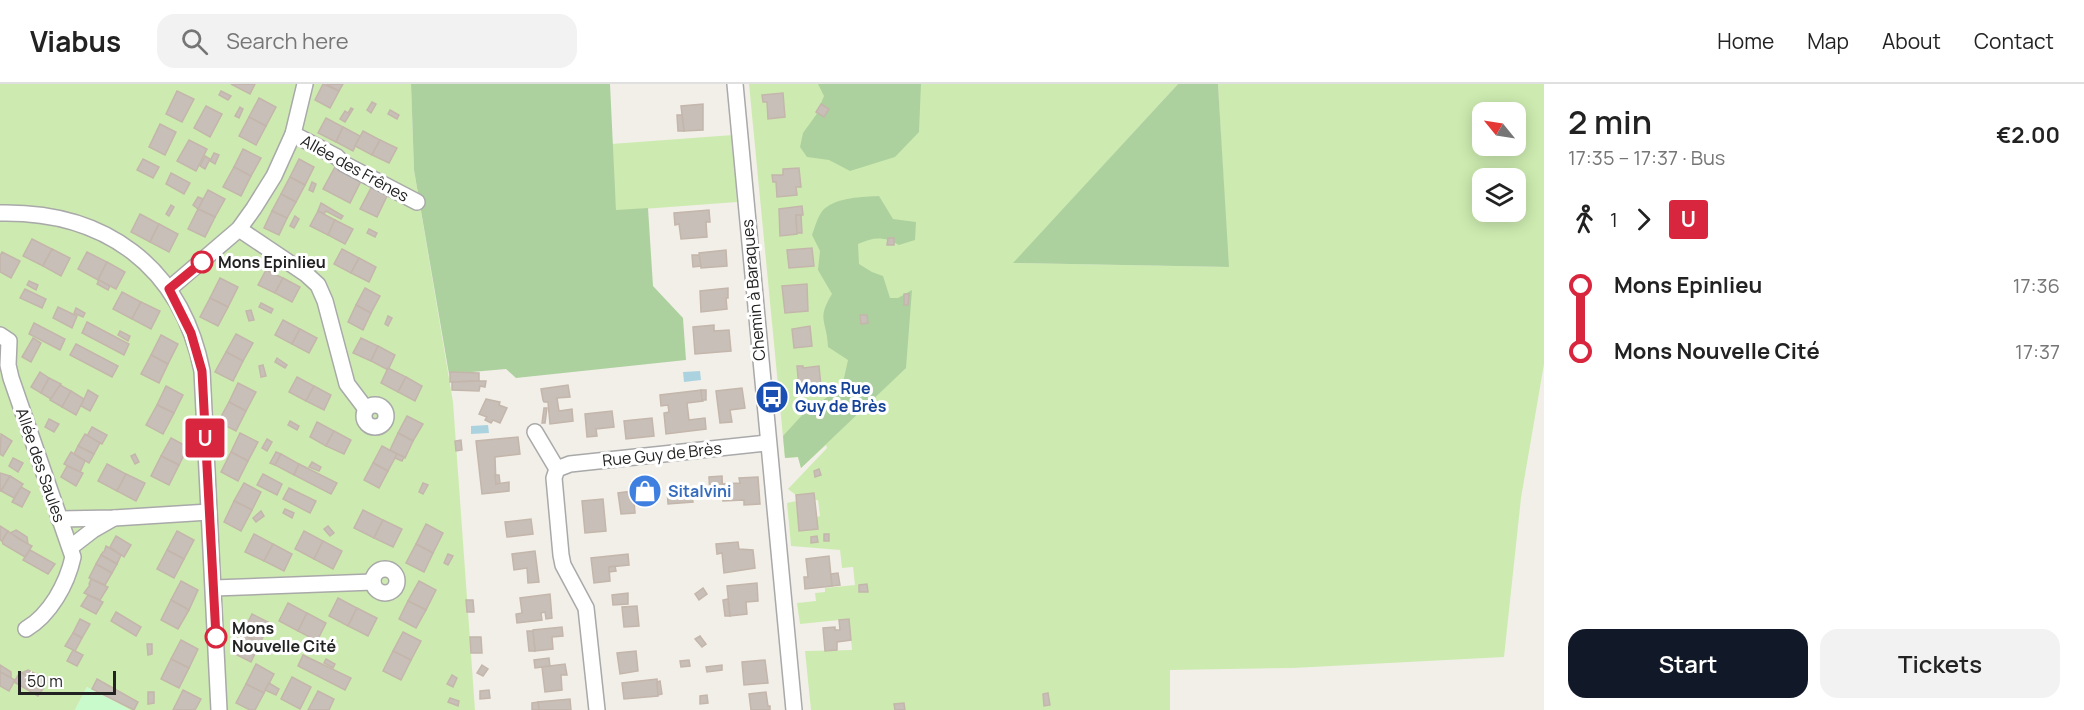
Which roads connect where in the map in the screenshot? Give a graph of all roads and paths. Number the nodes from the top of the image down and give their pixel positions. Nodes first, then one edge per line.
1 (304, 84) edge
2 (735, 84) edge
3 (293, 134) junction
4 (417, 202) dead end
5 (0, 213) edge
6 (239, 229) junction
7 (169, 289) junction
8 (0, 335) edge
9 (366, 409) dead end
10 (535, 432) dead end
11 (767, 443) junction
12 (557, 469) junction
13 (208, 512) junction
14 (114, 518) junction
15 (61, 524) junction
16 (71, 547) junction
17 (373, 582) dead end
18 (214, 588) junction
19 (26, 629) dead end
20 (219, 710) edge
21 (597, 710) edge
22 (794, 710) edge

1 - 3 street
2 - 11 street, Chemin à Baraques
3 - 4 street, Allée des Frênes
3 - 6 street
5 - 7 street
6 - 7 street
6 - 9 street
7 - 13 street
8 - 15 street, Allée des Saules
10 - 12 street
11 - 12 street, Rue Guy de Brès
11 - 22 street, Chemin à Baraques
12 - 21 street
13 - 14 street
13 - 18 street
14 - 15 street
14 - 16 street
15 - 16 street
16 - 19 street
17 - 18 street
18 - 20 street

